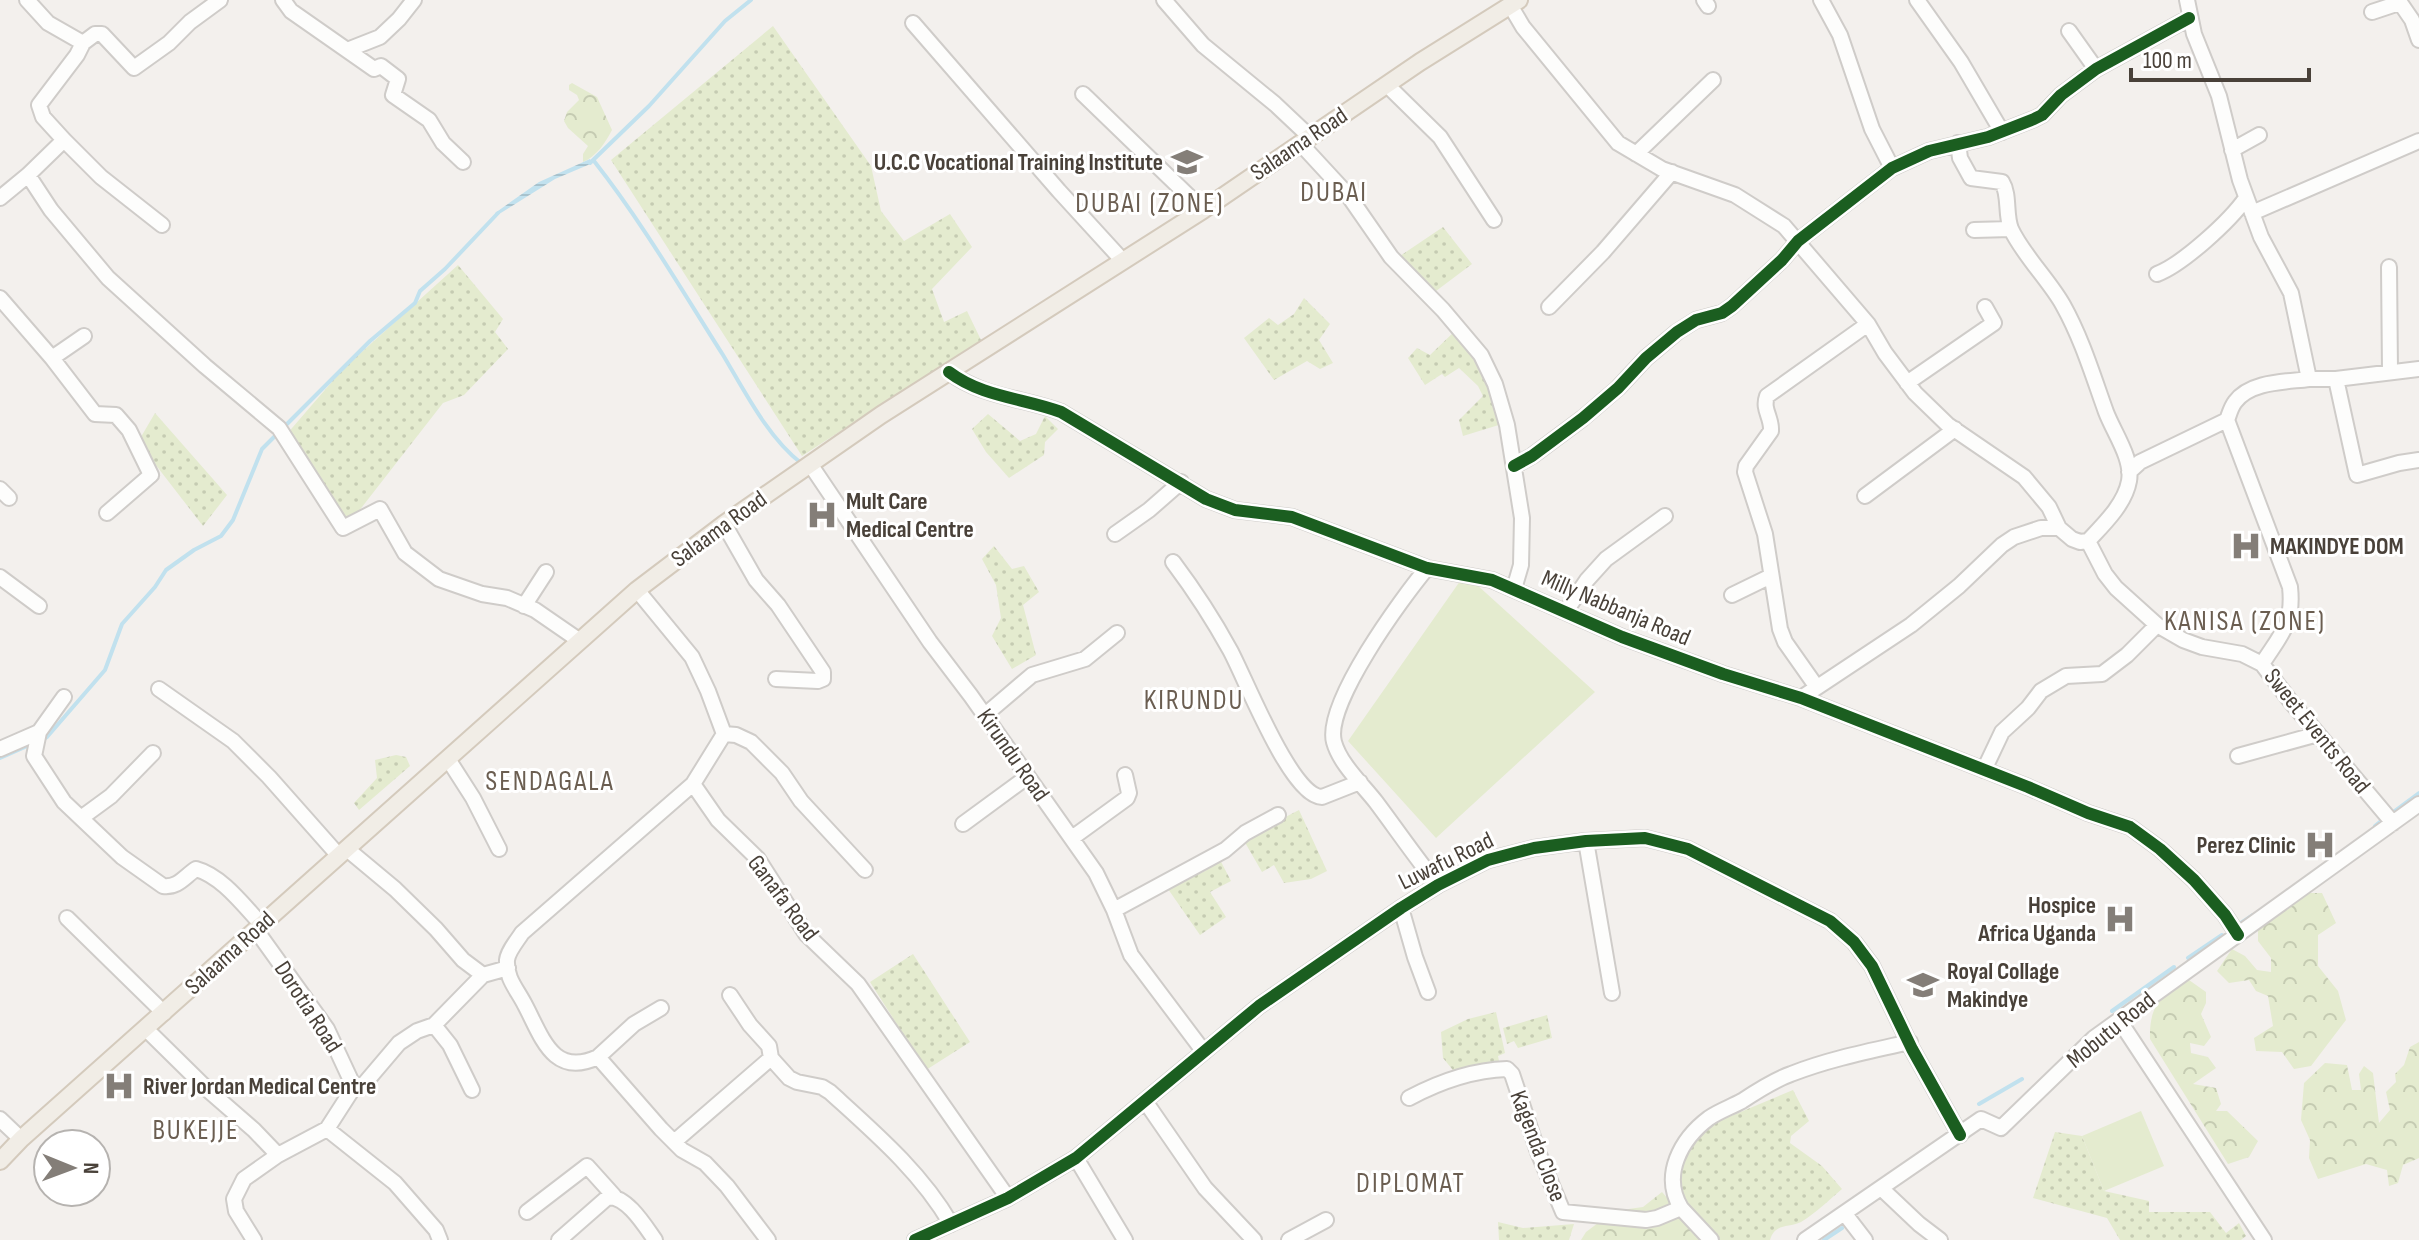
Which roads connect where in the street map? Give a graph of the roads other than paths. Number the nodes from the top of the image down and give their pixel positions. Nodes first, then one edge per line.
1 (27, 0) edge
2 (220, 0) edge
3 (283, 0) edge
4 (414, 0) edge
5 (1164, 0) edge
6 (1821, 0) edge
7 (1917, 0) edge
8 (2187, 0) edge
9 (1514, 2) edge
10 (2372, 12) dead end
11 (2189, 18) junction
12 (2415, 18) edge
13 (913, 23) dead end
14 (2069, 31) dead end
15 (2419, 40) edge
16 (83, 43) junction
17 (347, 50) junction
18 (2096, 69) junction
19 (1713, 80) dead end
20 (1387, 85) junction
21 (1083, 94) dead end
22 (2002, 132) junction
23 (2259, 135) dead end
24 (64, 140) junction
25 (1305, 140) junction
26 (2419, 141) edge
27 (1958, 143) junction
28 (2232, 150) junction
29 (1636, 154) junction
30 (463, 162) dead end
31 (1892, 168) junction
32 (1672, 172) junction
33 (28, 175) junction
34 (0, 198) edge
35 (2246, 198) junction
36 (1203, 210) junction
37 (2252, 213) junction
38 (1494, 220) dead end
39 (162, 225) dead end
40 (2011, 229) junction
41 (1974, 230) dead end
42 (1798, 241) junction
43 (1123, 261) junction
44 (2389, 267) dead end
45 (2157, 274) dead end
46 (2, 307) edge
47 (1549, 307) dead end
48 (1985, 307) dead end
49 (1868, 324) junction
50 (84, 336) dead end
51 (52, 358) junction
52 (2419, 369) edge
53 (2390, 371) junction
54 (949, 372) junction
55 (2309, 379) junction
56 (2336, 379) junction
57 (1907, 383) junction
58 (2227, 420) junction
59 (1955, 429) junction
60 (2419, 460) edge
61 (810, 464) junction
62 (1514, 466) junction
63 (2129, 472) junction
64 (1181, 482) junction
65 (1865, 496) dead end
66 (107, 513) dead end
67 (1665, 516) dead end
68 (724, 524) junction
69 (2059, 528) junction
70 (1115, 534) dead end
71 (2088, 541) junction
72 (1173, 562) dead end
73 (1427, 568) junction
74 (546, 572) dead end
75 (1771, 576) junction
76 (0, 577) edge
77 (1514, 589) junction
78 (637, 590) junction
79 (1732, 595) dead end
80 (39, 606) dead end
81 (524, 606) junction
82 (1566, 611) junction
83 (2157, 625) junction
84 (1117, 633) dead end
85 (580, 641) junction
86 (2262, 664) junction
87 (776, 679) dead end
88 (1816, 686) junction
89 (159, 689) dead end
90 (64, 697) dead end
91 (1801, 698) junction
92 (985, 715) junction
93 (40, 734) junction
94 (724, 734) junction
95 (2318, 734) junction
96 (0, 749) edge
97 (153, 753) dead end
98 (2238, 756) dead end
99 (448, 759) junction
100 (1984, 770) junction
101 (1125, 775) dead end
102 (1027, 777) junction
103 (1360, 782) junction
104 (693, 784) junction
105 (2419, 804) edge
106 (1278, 815) dead end
107 (81, 818) junction
108 (2393, 823) junction
109 (963, 824) dead end
110 (1072, 838) junction
111 (1586, 841) junction
112 (499, 849) dead end
113 (343, 852) junction
114 (865, 870) dead end
115 (1438, 885) junction
116 (1401, 908) junction
117 (1114, 910) junction
118 (67, 918) dead end
119 (259, 928) junction
120 (2238, 935) junction
121 (508, 968) junction
122 (483, 975) junction
123 (1428, 992) dead end
124 (1612, 993) dead end
125 (730, 995) dead end
126 (661, 1008) dead end
127 (164, 1013) junction
128 (2119, 1020) junction
129 (434, 1025) junction
130 (146, 1029) junction
131 (1910, 1042) junction
132 (1204, 1052) junction
133 (598, 1057) junction
134 (771, 1058) junction
135 (354, 1087) junction
136 (472, 1090) dead end
137 (1409, 1098) dead end
138 (1145, 1101) junction
139 (0, 1119) edge
140 (327, 1129) junction
141 (1960, 1135) junction
142 (21, 1139) junction
143 (674, 1142) junction
144 (278, 1155) junction
145 (1076, 1158) junction
146 (0, 1161) edge
147 (1882, 1189) junction
148 (614, 1196) junction
149 (1008, 1198) junction
150 (1681, 1208) junction
151 (527, 1212) dead end
152 (1845, 1214) junction
153 (1326, 1220) dead end
154 (951, 1224) junction
155 (254, 1240) edge
156 (440, 1240) edge
157 (559, 1240) edge
158 (655, 1240) edge
159 (768, 1240) edge
160 (915, 1240) edge
161 (1125, 1240) edge
162 (1254, 1240) edge
163 (1289, 1240) edge
164 (1711, 1240) edge
165 (1805, 1240) edge
166 (1865, 1240) edge
167 (1940, 1240) edge
168 (2264, 1240) edge

1 - 16 street
2 - 16 street
3 - 17 street
4 - 17 street
5 - 25 street
6 - 31 street
7 - 22 street
8 - 11 street
9 - 20 main road, Salaama Road
9 - 29 street
10 - 12 street
11 - 18 street
11 - 28 street
12 - 15 street
13 - 43 street
14 - 18 street
16 - 24 street
17 - 30 street
18 - 22 street
19 - 29 street
20 - 25 main road, Salaama Road
20 - 38 street
21 - 36 street
22 - 27 street
23 - 28 street
24 - 33 street
24 - 39 street
25 - 36 main road, Salaama Road
25 - 62 street
26 - 37 street
27 - 31 street
27 - 40 street
28 - 35 street
29 - 32 street
31 - 42 street
32 - 42 street
32 - 47 street
33 - 34 street
33 - 81 street
35 - 37 street
35 - 45 street
36 - 43 main road, Salaama Road
37 - 55 street
40 - 41 street
40 - 63 street
42 - 49 street
42 - 62 street
43 - 54 main road, Salaama Road
44 - 53 street
46 - 51 street
48 - 57 street
49 - 57 street
49 - 75 street
50 - 51 street
51 - 66 street
52 - 53 street
53 - 56 street
54 - 61 main road, Salaama Road
54 - 64 street, Milly Nabbanja Road
55 - 56 street
55 - 58 street
56 - 60 street
57 - 59 street
58 - 63 street
58 - 86 street
59 - 65 street
59 - 69 street
61 - 68 main road, Salaama Road
61 - 92 street, Kirundu Road
62 - 77 street
63 - 71 street
64 - 70 street
64 - 73 street, Milly Nabbanja Road
67 - 82 street
68 - 78 main road, Salaama Road
68 - 87 street
69 - 71 street
69 - 88 street
71 - 83 street, Sweet Events Road
72 - 103 street
73 - 77 street, Milly Nabbanja Road
73 - 103 street
74 - 81 street
75 - 79 street
75 - 88 street
76 - 80 street
77 - 82 street, Milly Nabbanja Road
78 - 85 main road, Salaama Road
78 - 94 street
81 - 85 street
82 - 91 street, Milly Nabbanja Road
83 - 86 street, Sweet Events Road
83 - 100 street
84 - 92 street
85 - 99 main road, Salaama Road
86 - 95 street, Sweet Events Road
88 - 91 street
89 - 113 street
90 - 93 street
91 - 100 street, Milly Nabbanja Road
92 - 102 street, Kirundu Road
93 - 96 street
93 - 107 street
94 - 104 street
94 - 114 street
95 - 98 street
95 - 108 street, Sweet Events Road
97 - 107 street
99 - 112 street
99 - 113 main road, Salaama Road
100 - 120 street, Milly Nabbanja Road
101 - 110 street
102 - 109 street
102 - 110 street, Kirundu Road
103 - 115 street
104 - 121 street
104 - 149 street, Ganafa Road
105 - 108 street, Mobutu Road
106 - 117 street
107 - 119 street, Dorotia Road
108 - 120 street, Mobutu Road
110 - 117 street, Kirundu Road
111 - 115 street, Luwafu Road
111 - 124 street
111 - 131 street, Luwafu Road
113 - 119 main road, Salaama Road
113 - 122 street
115 - 116 street, Luwafu Road
116 - 123 street
116 - 132 street, Luwafu Road
117 - 132 street, Kirundu Road
118 - 127 street
119 - 127 main road, Salaama Road
119 - 135 street, Dorotia Road
120 - 128 street, Mobutu Road
121 - 122 street
121 - 133 street
122 - 129 street
125 - 134 street
126 - 133 street
127 - 130 main road, Salaama Road
128 - 141 street, Mobutu Road
128 - 168 street
129 - 135 street
129 - 136 street
130 - 142 main road, Salaama Road
130 - 144 street
131 - 141 street, Luwafu Road
131 - 150 street
132 - 138 street, Luwafu Road
133 - 143 street
134 - 143 street
134 - 154 street
135 - 140 street
137 - 150 street, Kagenda Close
138 - 145 street, Luwafu Road
138 - 162 street
139 - 142 street
140 - 144 street
140 - 156 street
141 - 147 street, Mobutu Road
142 - 146 main road, Salaama Road
143 - 159 street
144 - 155 street
145 - 149 street, Luwafu Road
145 - 161 street
147 - 152 street, Mobutu Road
147 - 167 street
148 - 151 street
148 - 157 street
148 - 158 street
149 - 154 street, Luwafu Road
150 - 164 street
152 - 165 street, Mobutu Road
152 - 166 street
153 - 163 street
154 - 160 street, Luwafu Road

